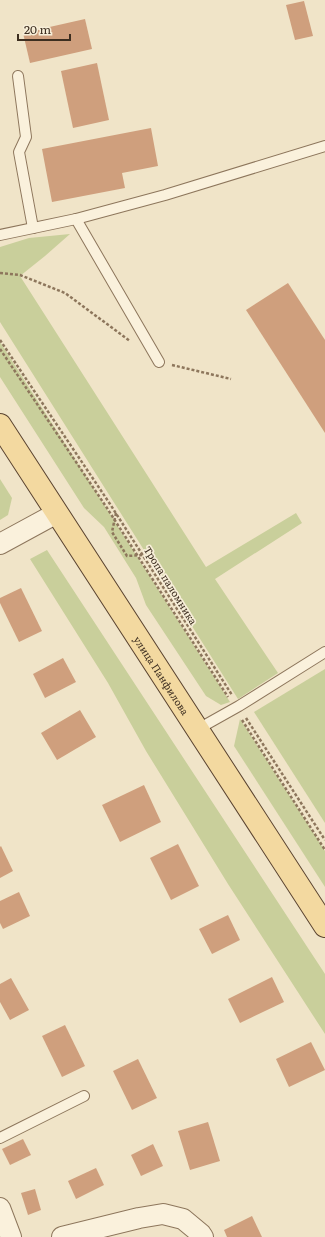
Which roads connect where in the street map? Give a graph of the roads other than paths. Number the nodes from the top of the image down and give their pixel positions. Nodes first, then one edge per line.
1 (18, 76) dead end
2 (325, 146) edge
3 (76, 219) junction
4 (33, 228) junction
5 (0, 235) edge
6 (159, 362) road end
7 (0, 425) edge
8 (57, 513) junction
9 (0, 544) edge
10 (325, 652) edge
11 (198, 729) junction
12 (325, 926) edge
13 (84, 1096) dead end
14 (0, 1138) edge
15 (0, 1208) edge
16 (11, 1237) edge
17 (62, 1237) edge
18 (203, 1237) edge

1 - 4 lane
2 - 3 lane
3 - 4 lane
3 - 6 lane
4 - 5 lane
7 - 8 main road, улица Панфилова
8 - 9 street
8 - 11 main road, улица Панфилова
10 - 11 lane
11 - 12 main road, улица Панфилова
13 - 14 lane
15 - 16 street
17 - 18 street

